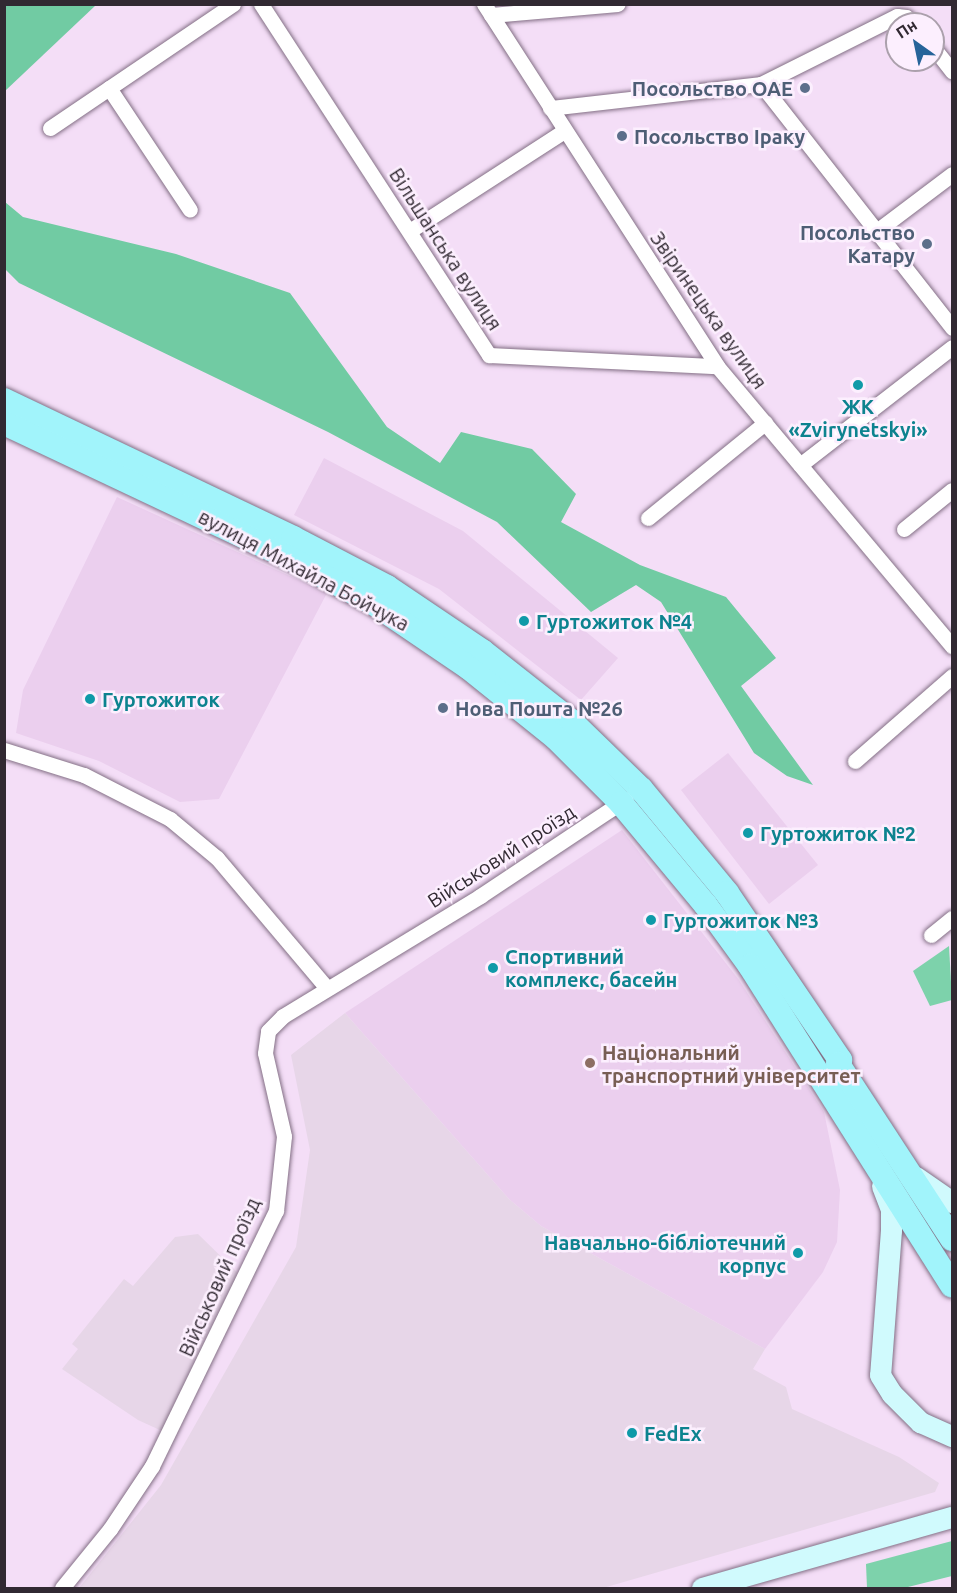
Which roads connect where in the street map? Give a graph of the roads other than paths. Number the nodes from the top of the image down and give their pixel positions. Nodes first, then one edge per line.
1 (233, 4) edge
2 (261, 4) edge
3 (618, 4) edge
4 (488, 10) edge
5 (885, 22) edge
6 (761, 84) junction
7 (109, 88) junction
8 (550, 108) junction
9 (50, 128) dead end
10 (564, 131) junction
11 (952, 174) edge
12 (190, 210) dead end
13 (411, 230) junction
14 (878, 230) junction
15 (952, 327) edge
16 (952, 347) edge
17 (717, 366) junction
18 (4, 400) edge
19 (4, 423) edge
20 (765, 423) junction
21 (800, 465) junction
22 (952, 490) edge
23 (648, 518) dead end
24 (903, 529) dead end
25 (952, 646) edge
26 (952, 676) edge
27 (4, 750) edge
28 (855, 761) dead end
29 (641, 789) junction
30 (621, 802) junction
31 (952, 918) edge
32 (931, 935) dead end
33 (327, 988) junction
34 (857, 1134) junction
35 (911, 1172) junction
36 (952, 1202) edge
37 (952, 1239) edge
38 (952, 1285) edge
39 (952, 1436) edge
40 (952, 1517) edge
41 (62, 1588) edge
42 (702, 1588) edge

1 - 7 street
2 - 13 street, Вільшанська вулиця
3 - 4 street
4 - 8 street, Звіринецька вулиця
5 - 6 street
6 - 8 street
6 - 14 street
7 - 9 street
7 - 12 street
8 - 10 street, Звіринецька вулиця
10 - 13 street
10 - 17 street, Звіринецька вулиця
11 - 14 street
13 - 17 street, Вільшанська вулиця
14 - 15 street
16 - 21 street
17 - 20 street, Звіринецька вулиця
18 - 29 main road, вулиця Михайла Бойчука
19 - 30 main road, вулиця Михайла Бойчука
20 - 21 street, Звіринецька вулиця
20 - 23 street
21 - 25 street, Звіринецька вулиця
22 - 24 street
26 - 28 street
27 - 33 street
29 - 30 street, Військовий проїзд
29 - 35 main road, вулиця Михайла Бойчука
30 - 33 street, Військовий проїзд
30 - 34 main road, вулиця Михайла Бойчука
31 - 32 street
33 - 41 street, Військовий проїзд
34 - 38 main road, вулиця Михайла Бойчука
34 - 39 street
35 - 36 street
35 - 37 main road, вулиця Михайла Бойчука
40 - 42 street

